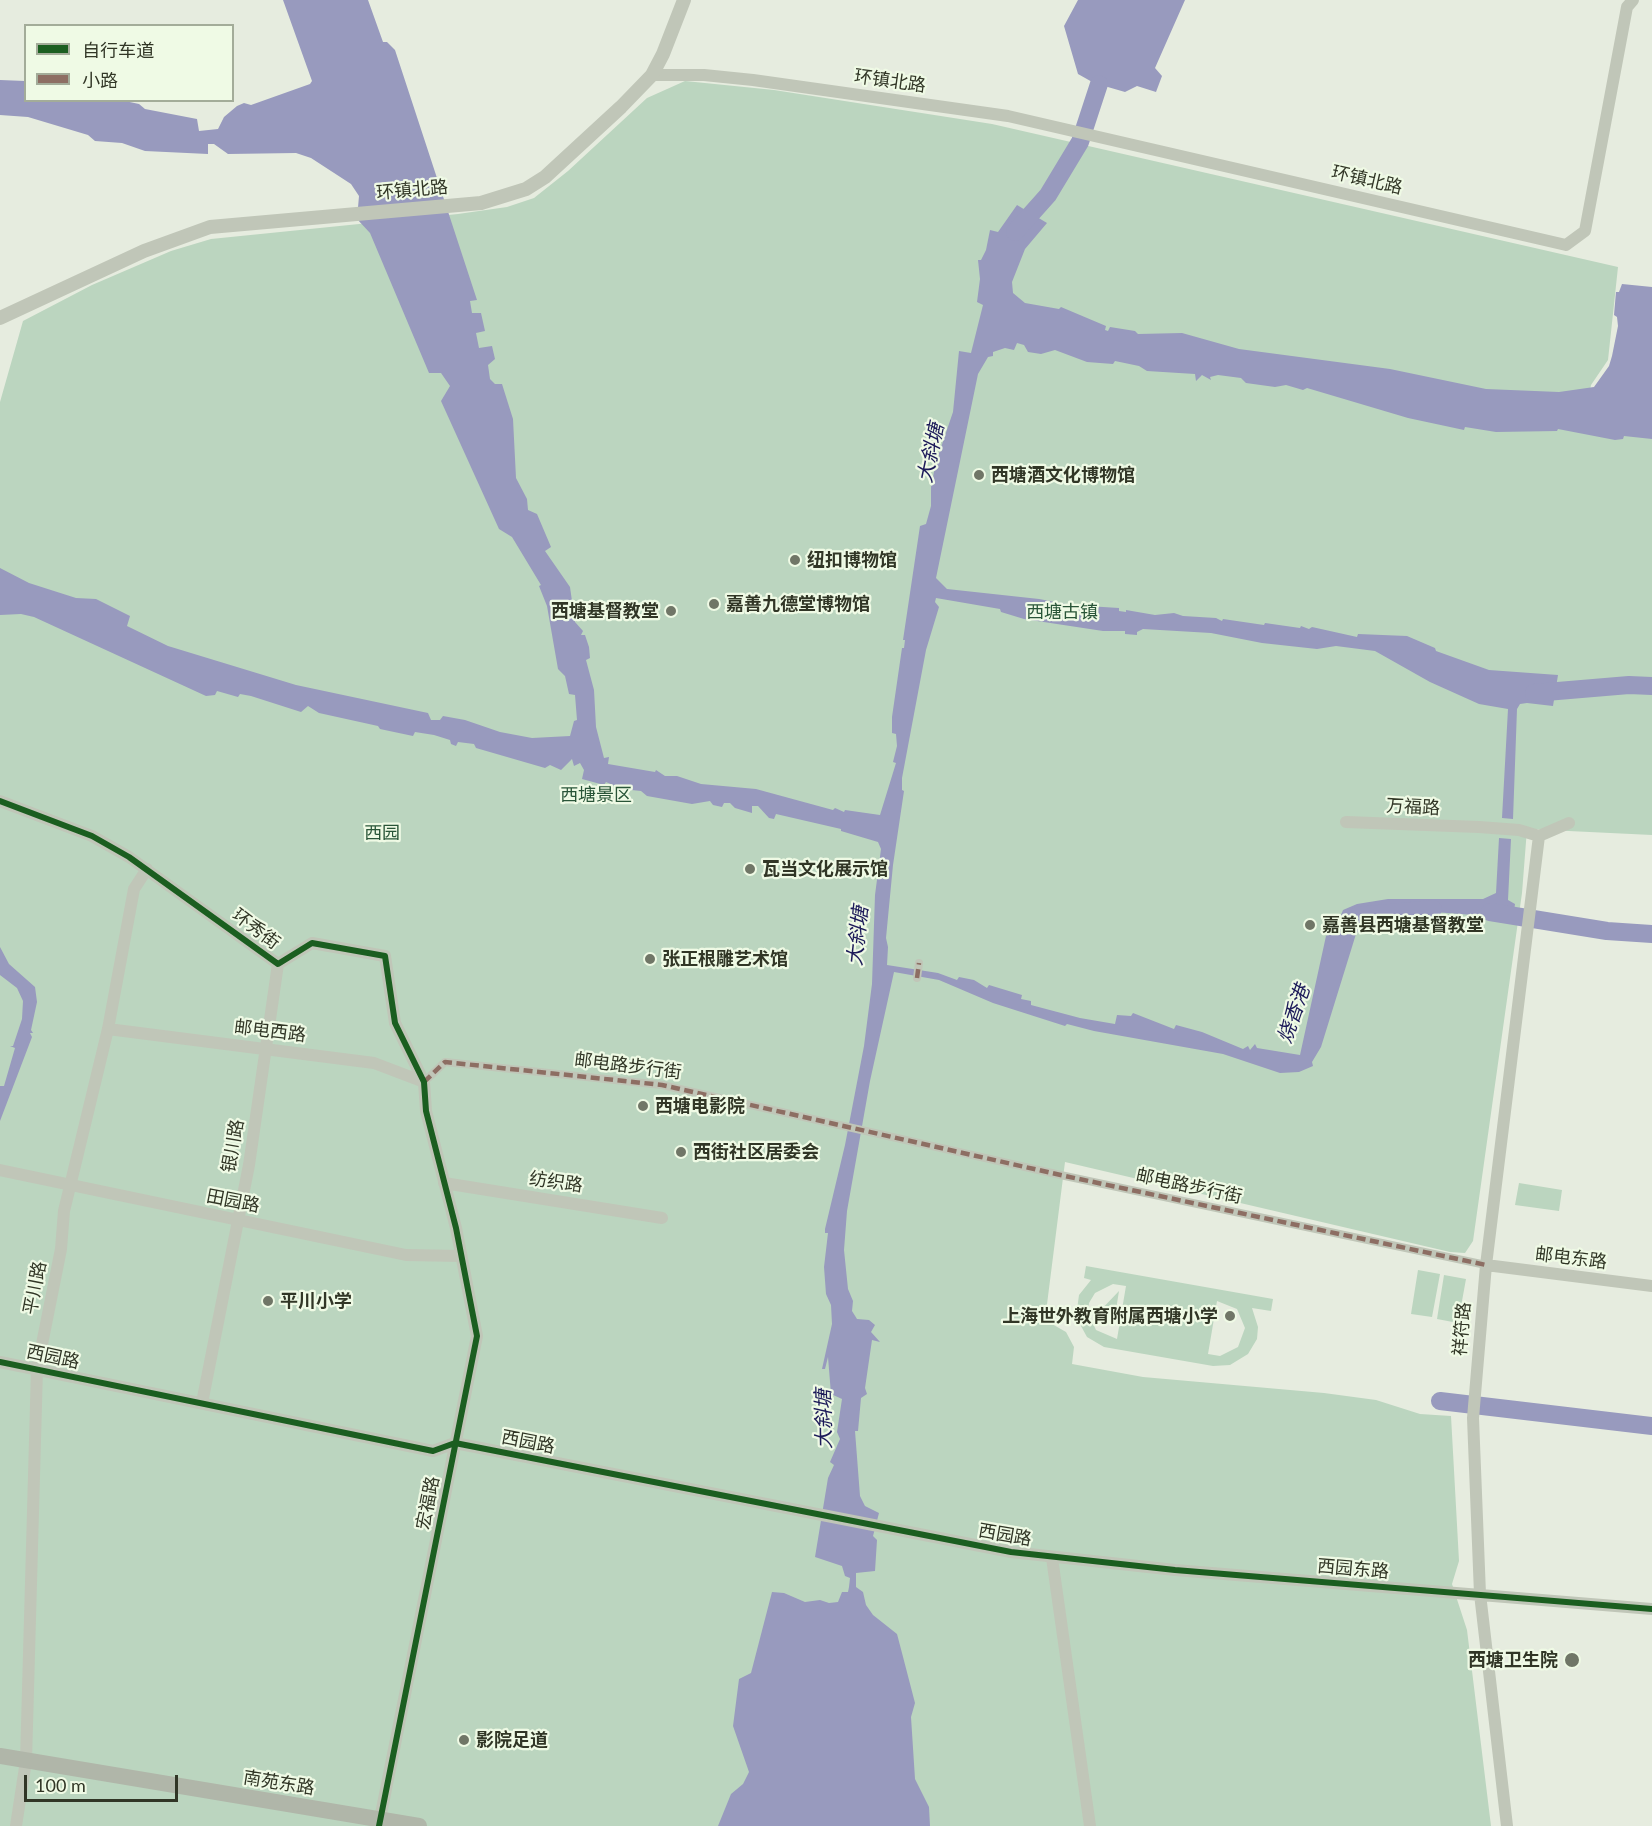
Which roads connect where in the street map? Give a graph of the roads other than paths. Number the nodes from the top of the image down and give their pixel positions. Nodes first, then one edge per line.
1 (684, 0) edge
2 (1633, 0) edge
3 (652, 75) junction
4 (0, 318) edge
5 (0, 801) edge
6 (1346, 822) dead end
7 (1569, 823) dead end
8 (1539, 836) junction
9 (147, 869) junction
10 (919, 963) dead end
11 (278, 964) junction
12 (917, 978) dead end
13 (108, 1029) junction
14 (267, 1049) junction
15 (424, 1082) junction
16 (0, 1170) edge
17 (444, 1183) junction
18 (70, 1185) junction
19 (662, 1218) dead end
20 (238, 1221) junction
21 (461, 1256) junction
22 (1486, 1265) junction
23 (1652, 1286) edge
24 (0, 1362) edge
25 (37, 1369) junction
26 (202, 1403) junction
27 (455, 1443) junction
28 (1052, 1558) junction
29 (1480, 1594) junction
30 (1652, 1609) edge
31 (0, 1756) edge
32 (0, 1765) edge
33 (26, 1765) junction
34 (379, 1823) edge
35 (16, 1826) edge
36 (356, 1826) edge
37 (419, 1826) edge
38 (1090, 1826) edge
39 (1507, 1826) edge

1 - 3 street
2 - 3 street, 环镇北路
3 - 4 street, 环镇北路
5 - 9 street, 环秀街
6 - 8 street, 万福路
7 - 8 street
8 - 22 street, 祥符路
9 - 11 street, 环秀街
9 - 13 street, 平川路
10 - 12 street
11 - 14 street, 银川路
11 - 15 street, 环秀街
13 - 14 street, 邮电西路
13 - 18 street, 平川路
14 - 15 street, 邮电西路
14 - 20 street, 银川路
15 - 17 street, 宏福路
15 - 22 street, 邮电路步行街
16 - 18 street, 田园路
17 - 19 street, 纺织路
17 - 21 street, 宏福路
18 - 20 street, 田园路
18 - 25 street, 平川路
20 - 21 street, 田园路
20 - 26 street, 银川路
21 - 27 street, 宏福路
22 - 23 street, 邮电东路
22 - 29 street, 祥符路
24 - 25 street, 西园路
25 - 26 street, 西园路
25 - 33 street, 平川路
26 - 27 street, 西园路
27 - 28 street, 西园路
27 - 34 street, 宏福路
28 - 29 street, 西园东路
28 - 38 street
29 - 30 street, 西园东路
29 - 39 street, 祥符路
31 - 33 main road
32 - 33 main road
33 - 34 main road, 南苑东路
33 - 35 street, 平川路
33 - 36 main road, 南苑东路
34 - 37 main road, 南苑东路

